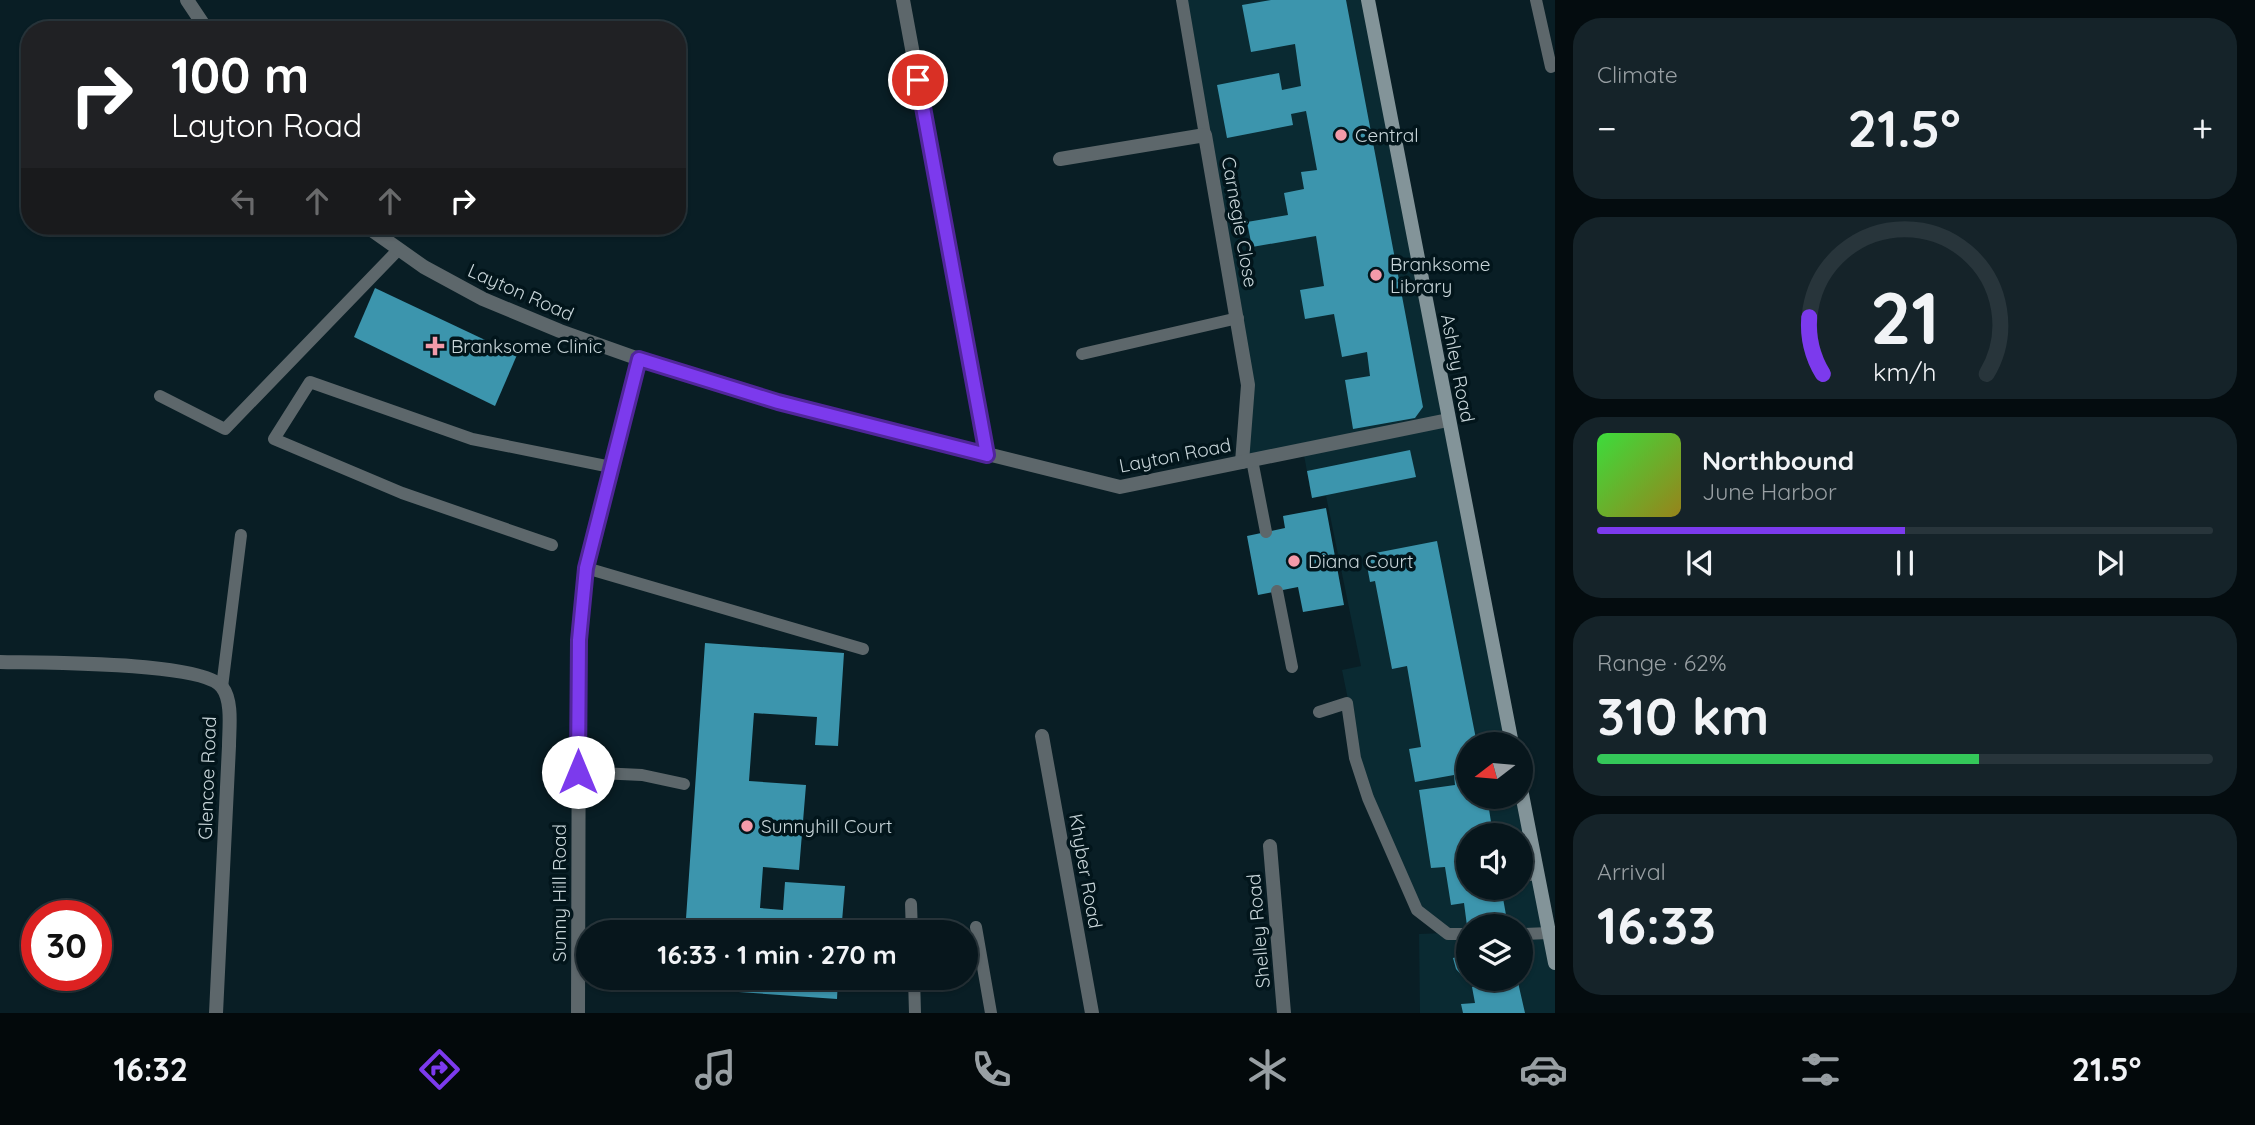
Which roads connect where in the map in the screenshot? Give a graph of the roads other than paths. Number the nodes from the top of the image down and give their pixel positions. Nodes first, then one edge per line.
1 (187, 0) edge
2 (903, 0) edge
3 (1182, 0) edge
4 (1368, 0) edge
5 (1536, 0) edge
6 (201, 21) edge
7 (1551, 67) dead end
8 (1205, 135) junction
9 (1060, 159) dead end
10 (379, 235) edge
11 (399, 249) junction
12 (1238, 318) junction
13 (1082, 354) dead end
14 (639, 359) junction
15 (160, 396) dead end
16 (1448, 420) junction
17 (987, 455) junction
18 (1247, 461) junction
19 (611, 467) junction
20 (1266, 532) dead end
21 (241, 535) dead end
22 (552, 545) dead end
23 (586, 568) junction
24 (1277, 592) dead end
25 (863, 649) dead end
26 (0, 662) edge
27 (1292, 667) dead end
28 (222, 687) junction
29 (1320, 712) dead end
30 (1510, 732) edge
31 (1042, 736) dead end
32 (578, 772) junction
33 (684, 784) dead end
34 (1525, 809) edge
35 (1270, 846) dead end
36 (1533, 874) edge
37 (1537, 874) junction
38 (911, 904) dead end
39 (912, 920) edge
40 (1549, 933) junction
41 (1456, 934) edge
42 (1533, 934) edge
43 (978, 939) edge
44 (1555, 963) edge
45 (914, 990) edge
46 (216, 1013) edge
47 (578, 1013) edge
48 (915, 1013) edge
49 (992, 1013) edge
50 (1092, 1013) edge
51 (1284, 1013) edge

1 - 6 street
2 - 17 street
3 - 8 lane
4 - 16 main road, Ashley Road
5 - 7 lane
8 - 9 street, Carnegie Close
8 - 12 street, Carnegie Close
10 - 11 street, Layton Road
11 - 14 street, Layton Road
11 - 15 lane
12 - 13 lane
12 - 18 street, Carnegie Close
14 - 17 street, Layton Road
14 - 19 street, Sunny Hill Road
16 - 18 street, Layton Road
16 - 30 main road, Ashley Road
17 - 18 street, Layton Road
18 - 20 lane
19 - 22 lane
19 - 23 street, Sunny Hill Road
21 - 28 lane
23 - 25 lane
23 - 32 street, Sunny Hill Road
24 - 27 lane
26 - 28 street
28 - 46 street, Glencoe Road
29 - 41 lane
31 - 50 street, Khyber Road
32 - 33 lane
32 - 47 street, Sunny Hill Road
34 - 37 main road
35 - 51 street, Shelley Road
36 - 37 lane
37 - 40 main road
38 - 39 lane
40 - 42 lane
40 - 44 main road
43 - 49 lane
45 - 48 lane

